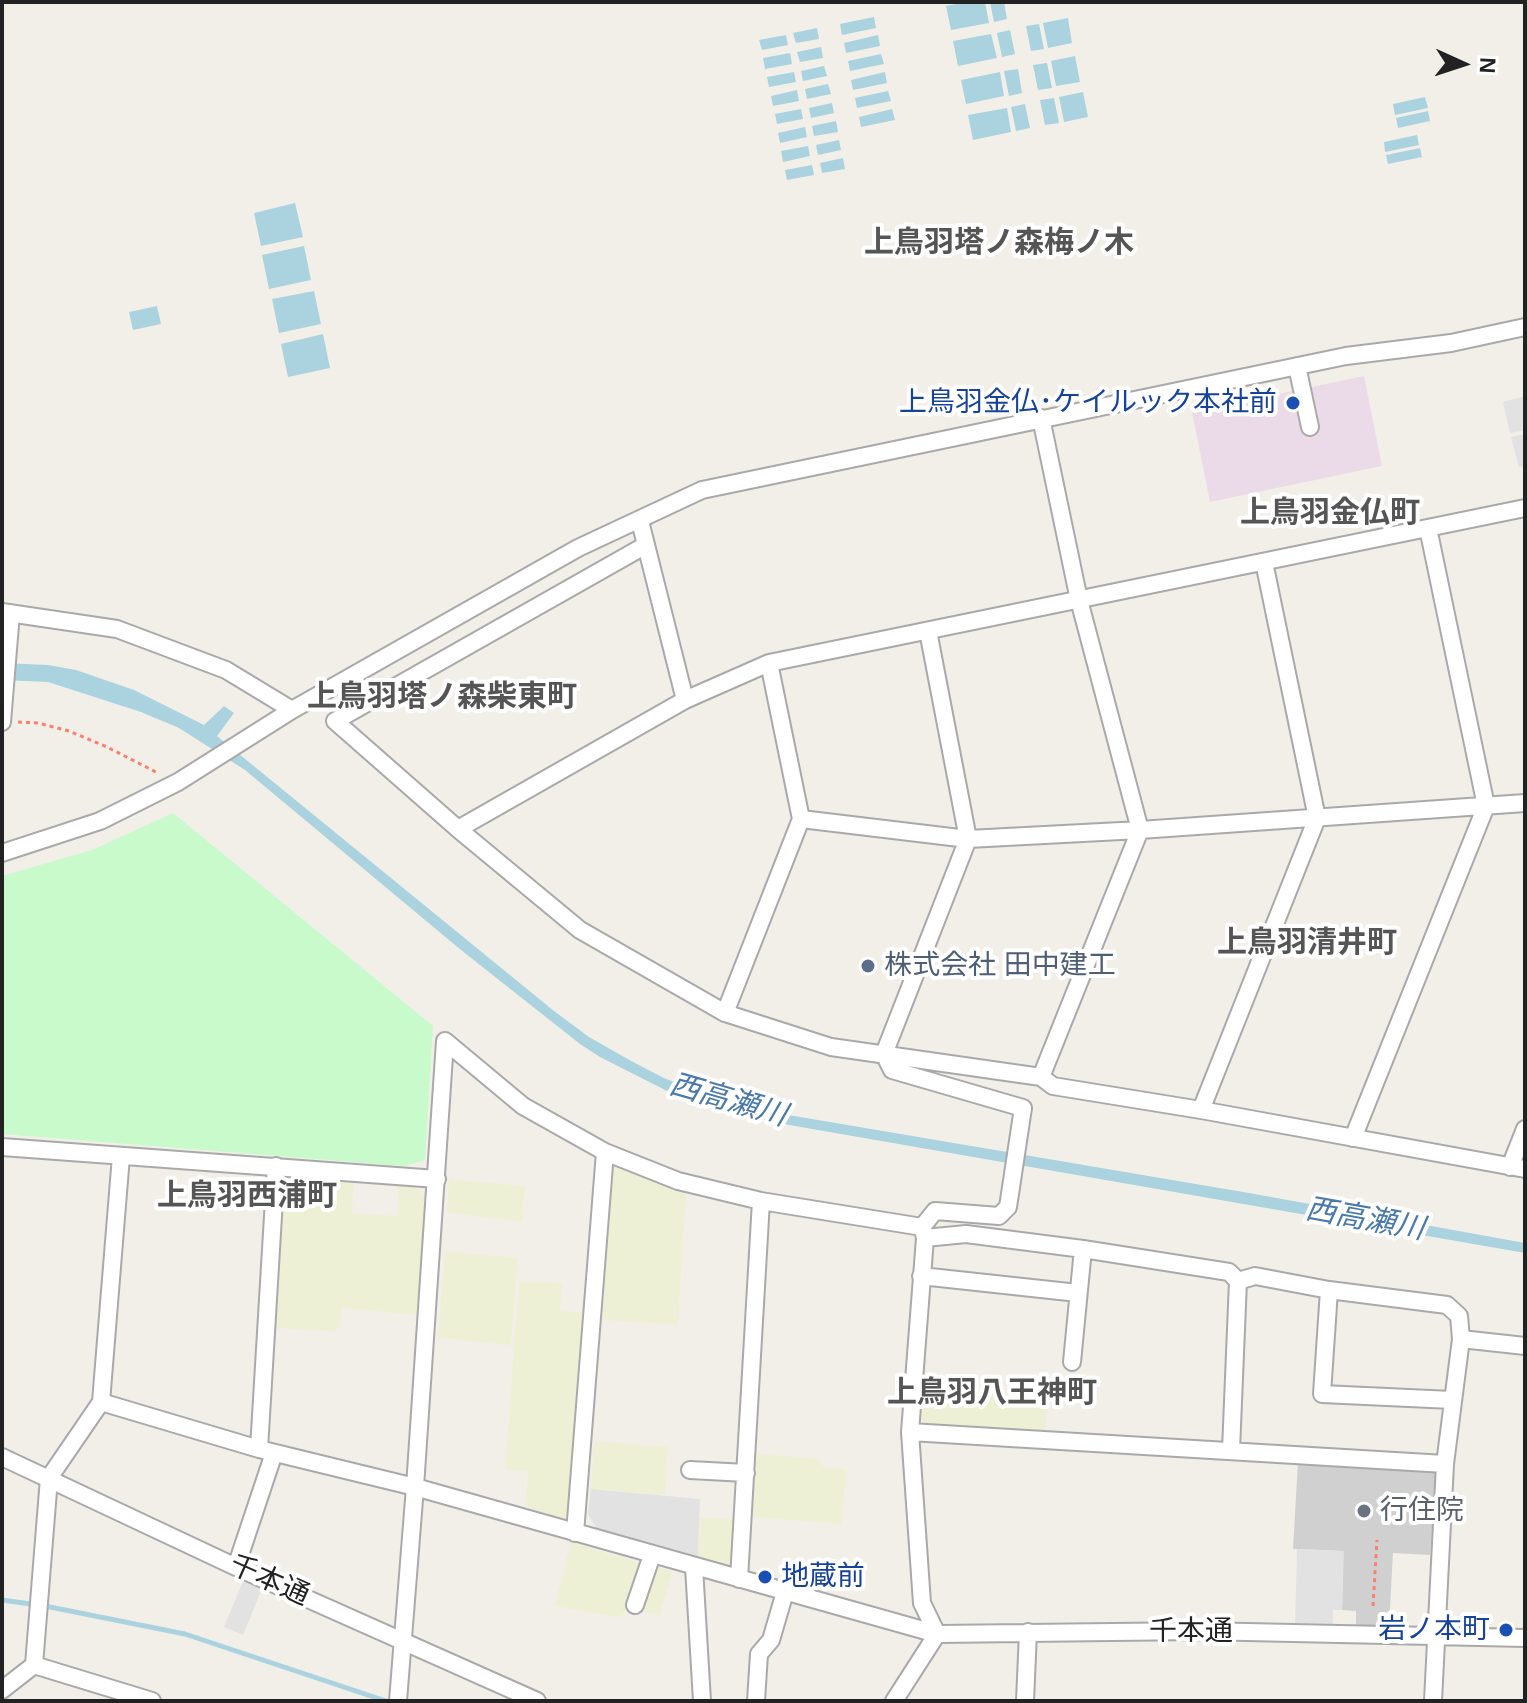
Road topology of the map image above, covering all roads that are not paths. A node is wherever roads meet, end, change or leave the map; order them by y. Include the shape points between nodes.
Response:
1 (1525, 327) edge
2 (1297, 366) junction
3 (1041, 418) junction
4 (1310, 427) dead end
5 (1525, 508) edge
6 (640, 521) junction
7 (1428, 528) junction
8 (646, 545) junction
9 (1264, 562) junction
10 (1079, 600) junction
11 (8, 616) edge
12 (928, 631) junction
13 (769, 663) junction
14 (685, 700) junction
15 (292, 710) junction
16 (2, 722) edge
17 (1525, 803) edge
18 (1486, 806) junction
19 (1317, 818) junction
20 (801, 819) junction
21 (458, 829) junction
22 (1140, 830) junction
23 (968, 839) junction
24 (2, 853) edge
25 (725, 1013) junction
26 (884, 1054) junction
27 (1041, 1077) junction
28 (1201, 1110) junction
29 (1525, 1129) edge
30 (1353, 1138) junction
31 (2, 1147) edge
32 (605, 1152) junction
33 (121, 1156) junction
34 (276, 1166) junction
35 (1517, 1168) edge
36 (437, 1179) junction
37 (761, 1201) junction
38 (924, 1232) junction
39 (1083, 1249) junction
40 (921, 1276) junction
41 (1238, 1281) junction
42 (1329, 1290) junction
43 (1078, 1293) junction
44 (1461, 1339) junction
45 (1525, 1346) edge
46 (1072, 1362) dead end
47 (1452, 1400) junction
48 (101, 1402) junction
49 (910, 1432) junction
50 (1231, 1450) junction
51 (266, 1451) junction
52 (2, 1457) edge
53 (1445, 1464) junction
54 (690, 1470) dead end
55 (746, 1473) junction
56 (49, 1478) junction
57 (415, 1487) junction
58 (575, 1533) junction
59 (652, 1555) junction
60 (236, 1567) junction
61 (694, 1567) junction
62 (739, 1579) junction
63 (785, 1592) junction
64 (635, 1605) dead end
65 (1028, 1632) junction
66 (937, 1634) junction
67 (1435, 1636) junction
68 (1525, 1638) edge
69 (401, 1640) junction
70 (34, 1665) junction
71 (2, 1690) edge
72 (152, 1701) edge
73 (398, 1701) edge
74 (537, 1701) edge
75 (702, 1701) edge
76 (756, 1701) edge
77 (894, 1701) edge
78 (1025, 1701) edge
79 (1433, 1701) edge

1 - 2 street
2 - 3 street
2 - 4 street
3 - 6 street via 702,490
3 - 10 street
5 - 7 street
6 - 8 street
6 - 15 street via 578,548
7 - 9 street
7 - 18 street
8 - 14 street
8 - 21 street via 335,721
9 - 10 street
9 - 19 street
10 - 12 street
10 - 22 street
11 - 15 street via 117,629 226,670
11 - 16 street
12 - 13 street
12 - 23 street
13 - 14 street
13 - 20 street
14 - 21 street
15 - 24 street via 178,782 100,821
17 - 18 street
18 - 19 street
18 - 30 street
19 - 22 street
19 - 28 street
20 - 23 street
20 - 25 street
21 - 25 street via 580,930
22 - 23 street
22 - 27 street
23 - 26 street
25 - 26 street via 831,1047
26 - 27 street
26 - 38 street via 892,1070 1023,1108 1008,1207 999,1216 935,1211
27 - 28 street via 1053,1086
28 - 30 street
29 - 35 street
30 - 35 street
31 - 33 street
32 - 36 street via 523,1106 445,1041
32 - 37 street via 678,1181
32 - 58 street
33 - 34 street
33 - 48 street
34 - 36 street
34 - 51 street
36 - 57 street
37 - 38 street
37 - 55 street
38 - 39 street
38 - 40 street
39 - 41 street via 1229,1272
39 - 43 street
40 - 43 street
40 - 49 street
41 - 42 street via 1255,1276
41 - 50 street
42 - 44 street via 1447,1305 1459,1316
42 - 47 street via 1322,1394
43 - 46 street
44 - 45 street
44 - 47 street
47 - 53 street
48 - 51 street, 千本通
48 - 56 street
49 - 50 street
49 - 66 street via 922,1603
50 - 53 street
51 - 57 street, 千本通
51 - 60 street
52 - 56 street, 千本通
53 - 67 street
54 - 55 street
55 - 62 street
56 - 60 street, 千本通
56 - 70 street
57 - 58 street, 千本通
57 - 69 street
58 - 59 street, 千本通
59 - 61 street, 千本通
59 - 64 street
60 - 69 street, 千本通
61 - 62 street, 千本通
61 - 75 street
62 - 63 street, 千本通
63 - 66 street, 千本通
63 - 76 street via 771,1640 759,1654
65 - 66 street, 千本通
65 - 67 street, 千本通
65 - 78 street
66 - 77 street
67 - 68 street, 千本通
67 - 79 street
69 - 73 street
69 - 74 street, 千本通
70 - 71 street
70 - 72 street

